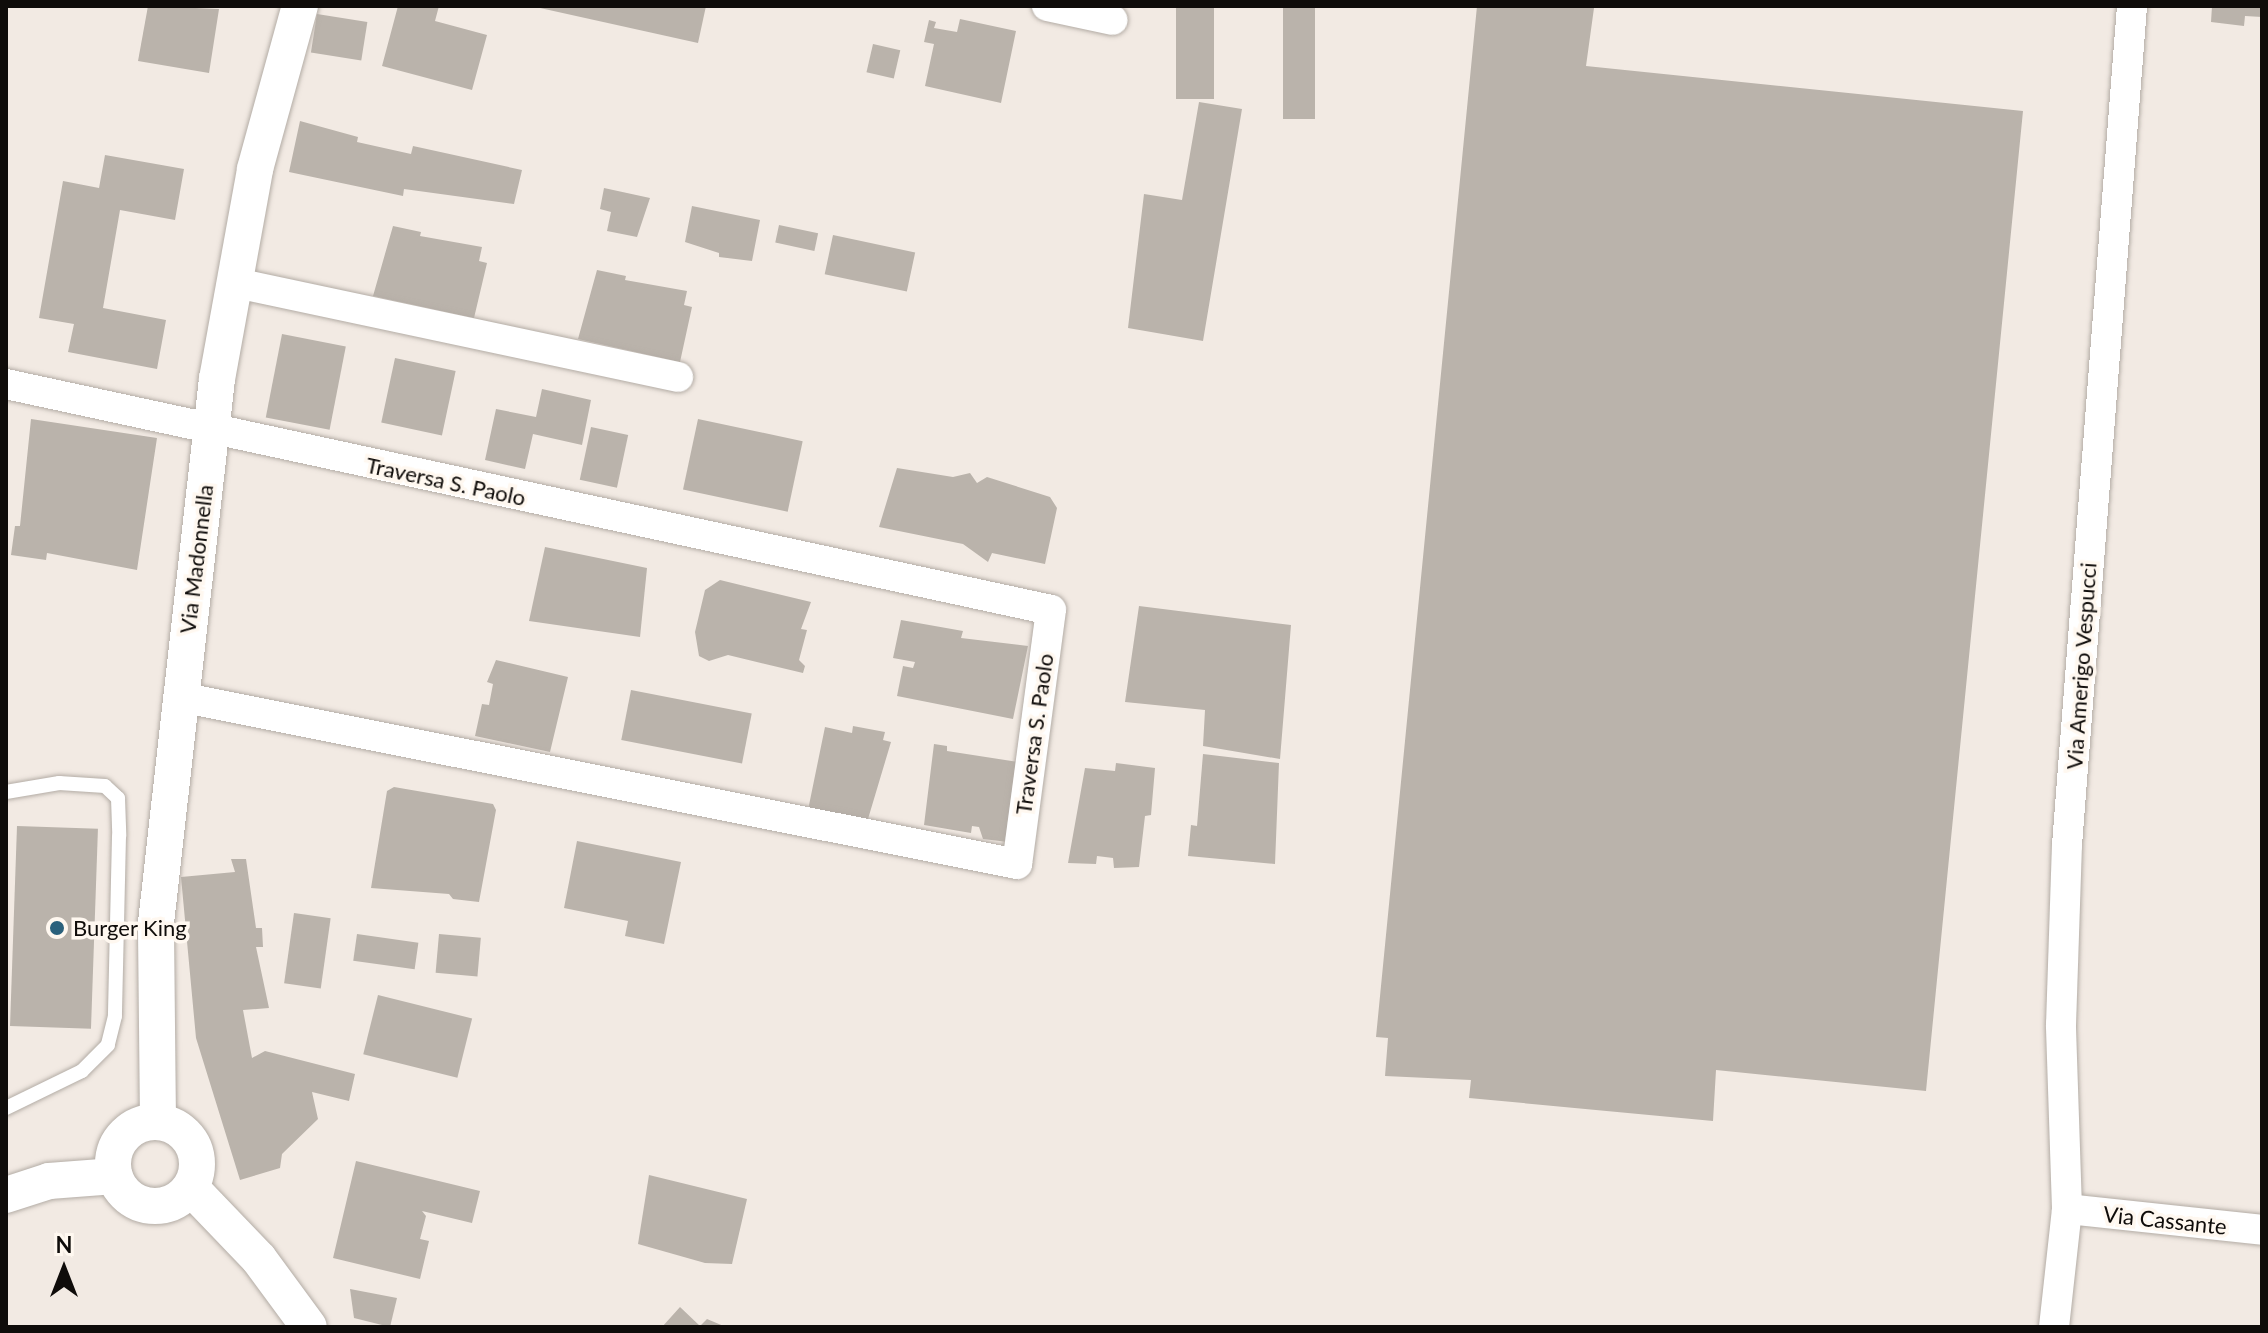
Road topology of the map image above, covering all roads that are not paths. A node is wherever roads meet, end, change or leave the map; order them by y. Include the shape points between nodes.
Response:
1 (300, 6) edge
2 (1047, 6) edge
3 (2132, 6) edge
4 (1113, 20) dead end
5 (236, 283) junction
6 (678, 377) dead end
7 (6, 384) edge
8 (211, 431) junction
9 (180, 697) junction
10 (6, 792) edge
11 (6, 1108) edge
12 (158, 1121) junction
13 (115, 1176) junction
14 (191, 1188) junction
15 (6, 1195) edge
16 (2067, 1209) junction
17 (2262, 1230) edge
18 (309, 1327) edge
19 (2054, 1327) edge

1 - 5 street, Via Madonnella via 255,169
2 - 4 street
3 - 16 street, Via Amerigo Vespucci via 2067,845 2061,1025
5 - 6 street
5 - 8 street, Via Madonnella
7 - 8 street
8 - 9 street, Via Madonnella
8 - 9 street, Traversa S. Paolo via 1051,610 1017,864
9 - 12 street, Via Madonnella via 156,923
10 - 11 lane via 59,783 105,786 118,798 119,836 115,1016 108,1045 82,1071
12 - 13 street via 138,1125 122,1137 114,1155
12 - 14 street via 178,1128 192,1142 198,1165
13 - 14 street via 127,1196 148,1206 172,1203
13 - 15 street via 49,1181
14 - 18 street via 259,1259
16 - 17 street, Via Cassante
16 - 19 street, Via Amerigo Vespucci

